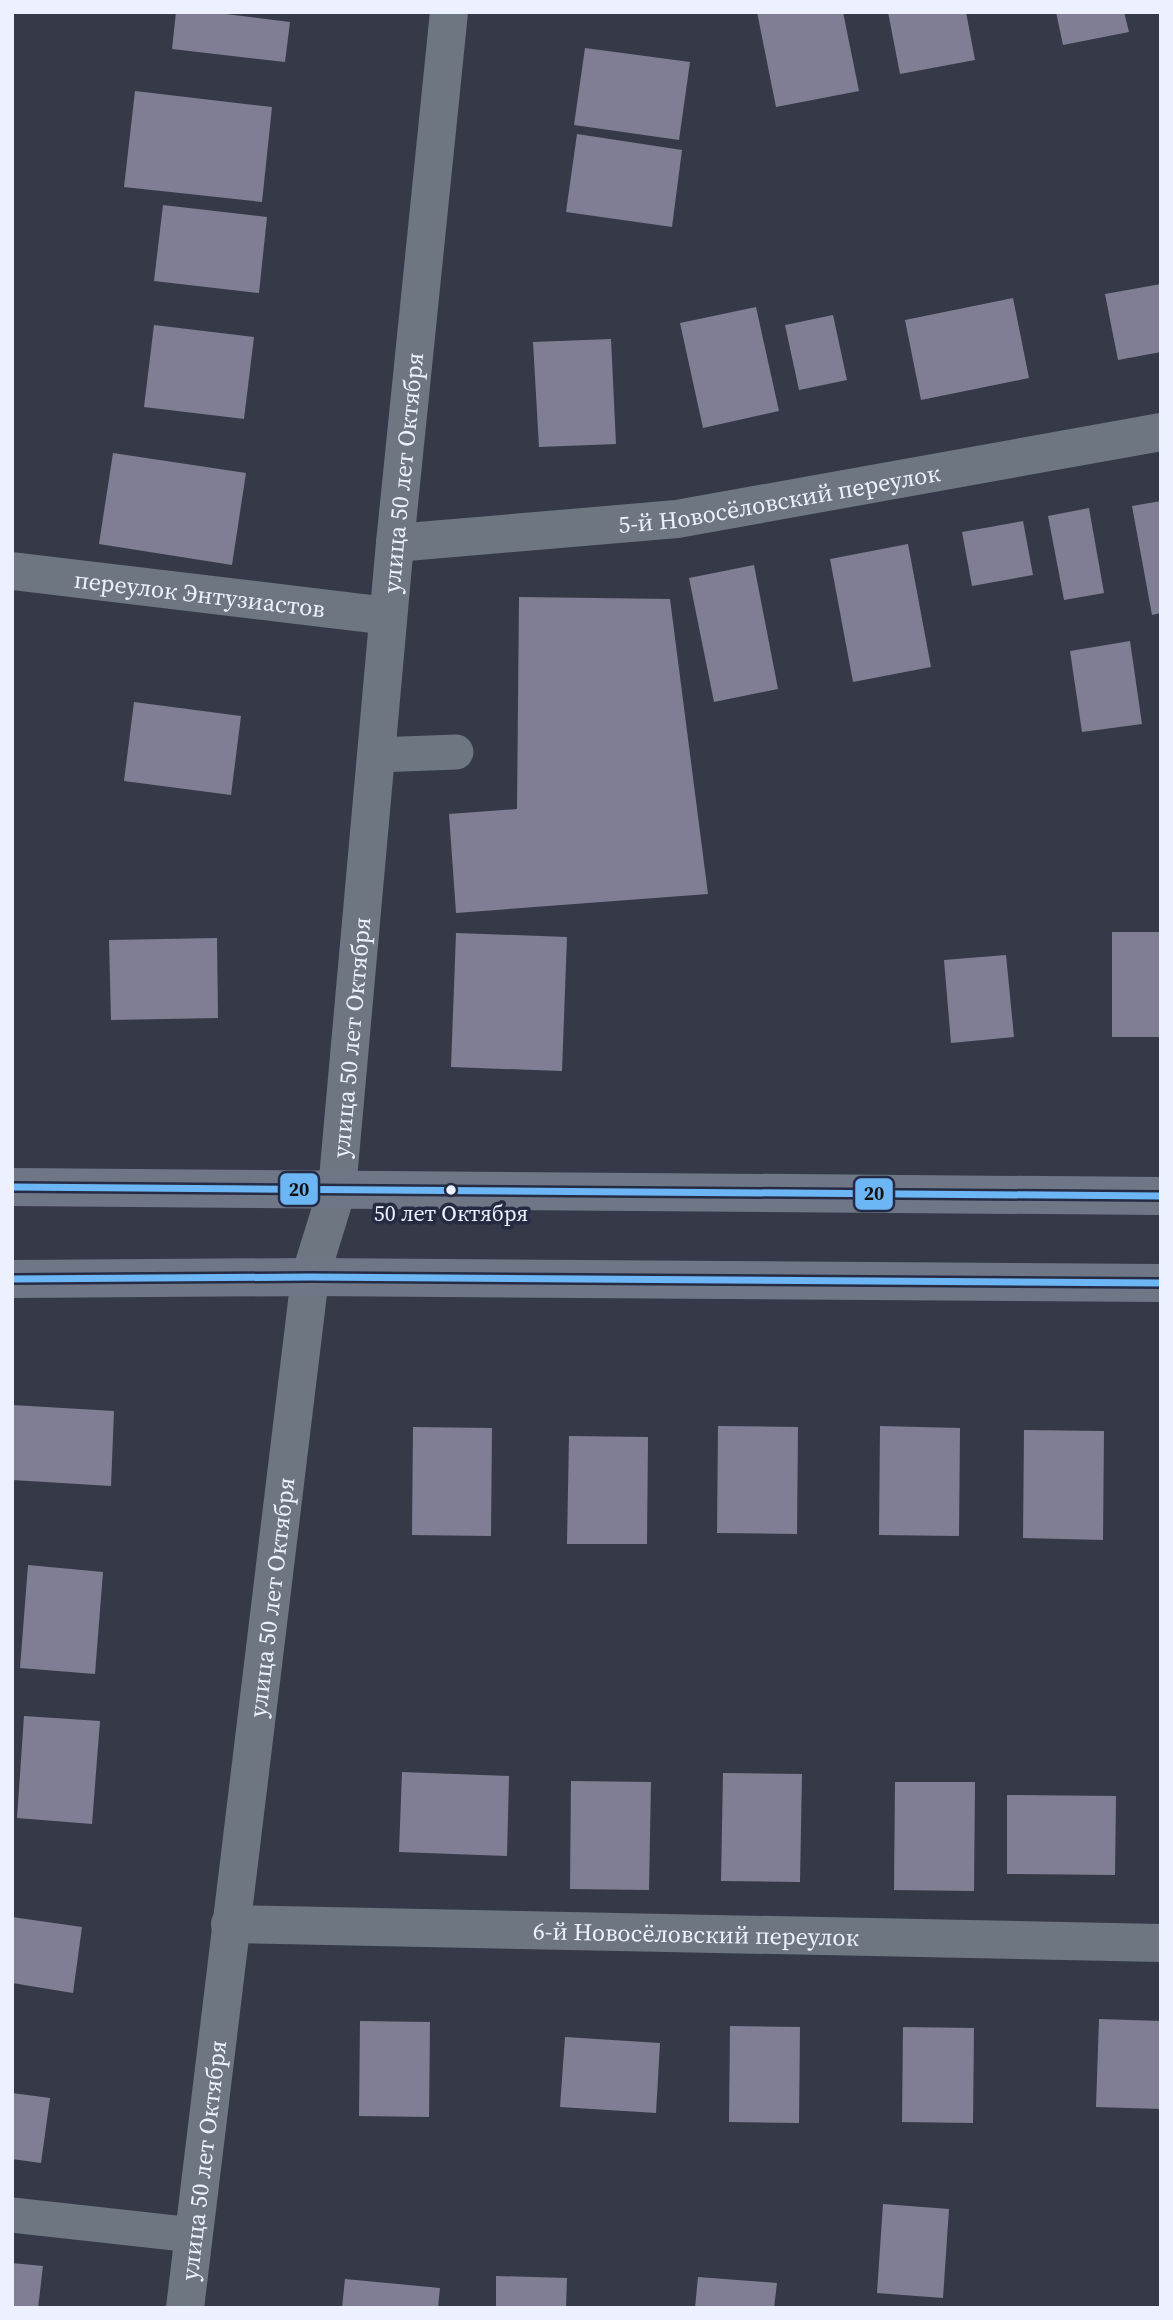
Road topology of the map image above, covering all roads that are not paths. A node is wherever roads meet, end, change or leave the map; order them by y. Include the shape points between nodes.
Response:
1 (449, 12) edge
2 (1161, 432) edge
3 (395, 543) junction
4 (12, 571) edge
5 (388, 616) junction
6 (456, 752) dead end
7 (376, 755) junction
8 (12, 1187) edge
9 (337, 1190) junction
10 (1161, 1195) edge
11 (310, 1277) junction
12 (12, 1279) edge
13 (1161, 1283) edge
14 (230, 1924) junction
15 (1161, 1943) edge
16 (12, 2216) edge
17 (193, 2235) junction
18 (185, 2308) edge

1 - 3 street, улица 50 лет Октября
2 - 3 street, 5-й Новосёловский переулок via 677,519
3 - 5 street, улица 50 лет Октября
4 - 5 street, переулок Энтузиастов
5 - 7 street, улица 50 лет Октября
6 - 7 lane
7 - 9 street, улица 50 лет Октября
8 - 9 main road
9 - 10 main road
9 - 11 street, улица 50 лет Октября
11 - 12 main road
11 - 13 main road
11 - 14 street, улица 50 лет Октября
14 - 15 street, 6-й Новосёловский переулок
14 - 17 street, улица 50 лет Октября
16 - 17 lane
17 - 18 street, улица 50 лет Октября

